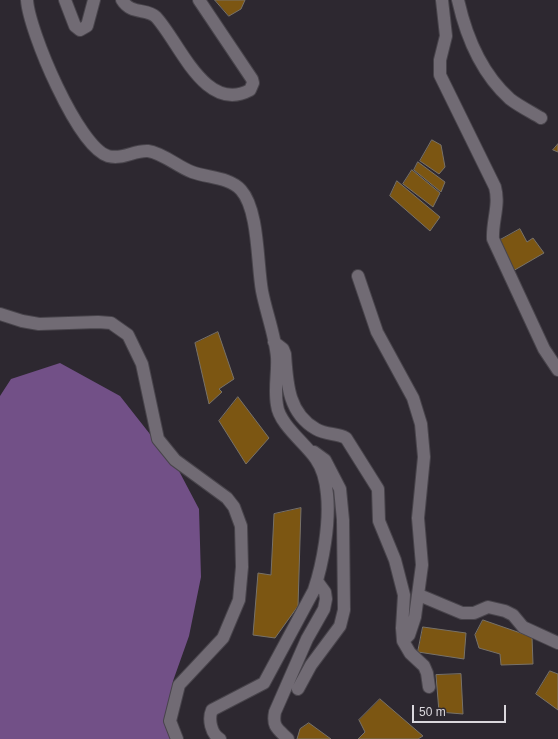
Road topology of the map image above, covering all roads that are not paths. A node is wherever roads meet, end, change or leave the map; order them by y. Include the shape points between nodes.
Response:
1 (27, 0) edge
2 (65, 0) edge
3 (94, 0) edge
4 (122, 0) edge
5 (199, 0) edge
6 (442, 0) edge
7 (458, 0) edge
8 (541, 118) dead end
9 (358, 276) dead end
10 (0, 314) edge
11 (274, 342) junction
12 (558, 370) edge
13 (306, 447) junction
14 (317, 581) junction
15 (419, 595) junction
16 (404, 641) junction
17 (558, 643) edge
18 (429, 687) dead end
19 (298, 689) dead end
20 (276, 727) junction
21 (177, 739) edge
22 (220, 739) edge
23 (282, 739) edge
24 (288, 739) edge

1 - 11 street via 36,39 51,76 75,118 97,149 107,156 116,157 142,152 154,153 194,173 232,183 245,195 252,212 262,289
2 - 3 street via 80,30 85,28 88,22
4 - 5 street via 131,9 155,17 208,87 227,94 240,94 250,90 252,79
6 - 12 street via 446,36 440,60 440,75 495,187 498,206 493,230 494,239 544,349
7 - 8 street via 467,34 480,61 510,98
9 - 15 street via 377,332 412,398 421,424 424,457 418,506 422,550
10 - 21 street via 39,324 111,323 128,335 142,364 158,439 175,460 227,498 234,507 242,532 239,600 223,638 180,685 170,721
11 - 13 street via 277,356 278,412
11 - 16 street via 286,354 288,391 297,409 317,430 346,438 378,489 379,521 396,560 404,595
13 - 14 street via 317,460 324,475 327,494 328,514
13 - 19 street via 325,460 340,489 344,610 340,626 310,665
14 - 20 street via 326,599 324,609 307,639 275,712 273,721
14 - 22 street via 310,599 264,683 212,710 212,731
15 - 16 street via 412,629
15 - 17 street via 462,613 474,613 488,607 505,611 513,615 523,627
16 - 18 street via 410,653 424,666
20 - 23 street
20 - 24 street

